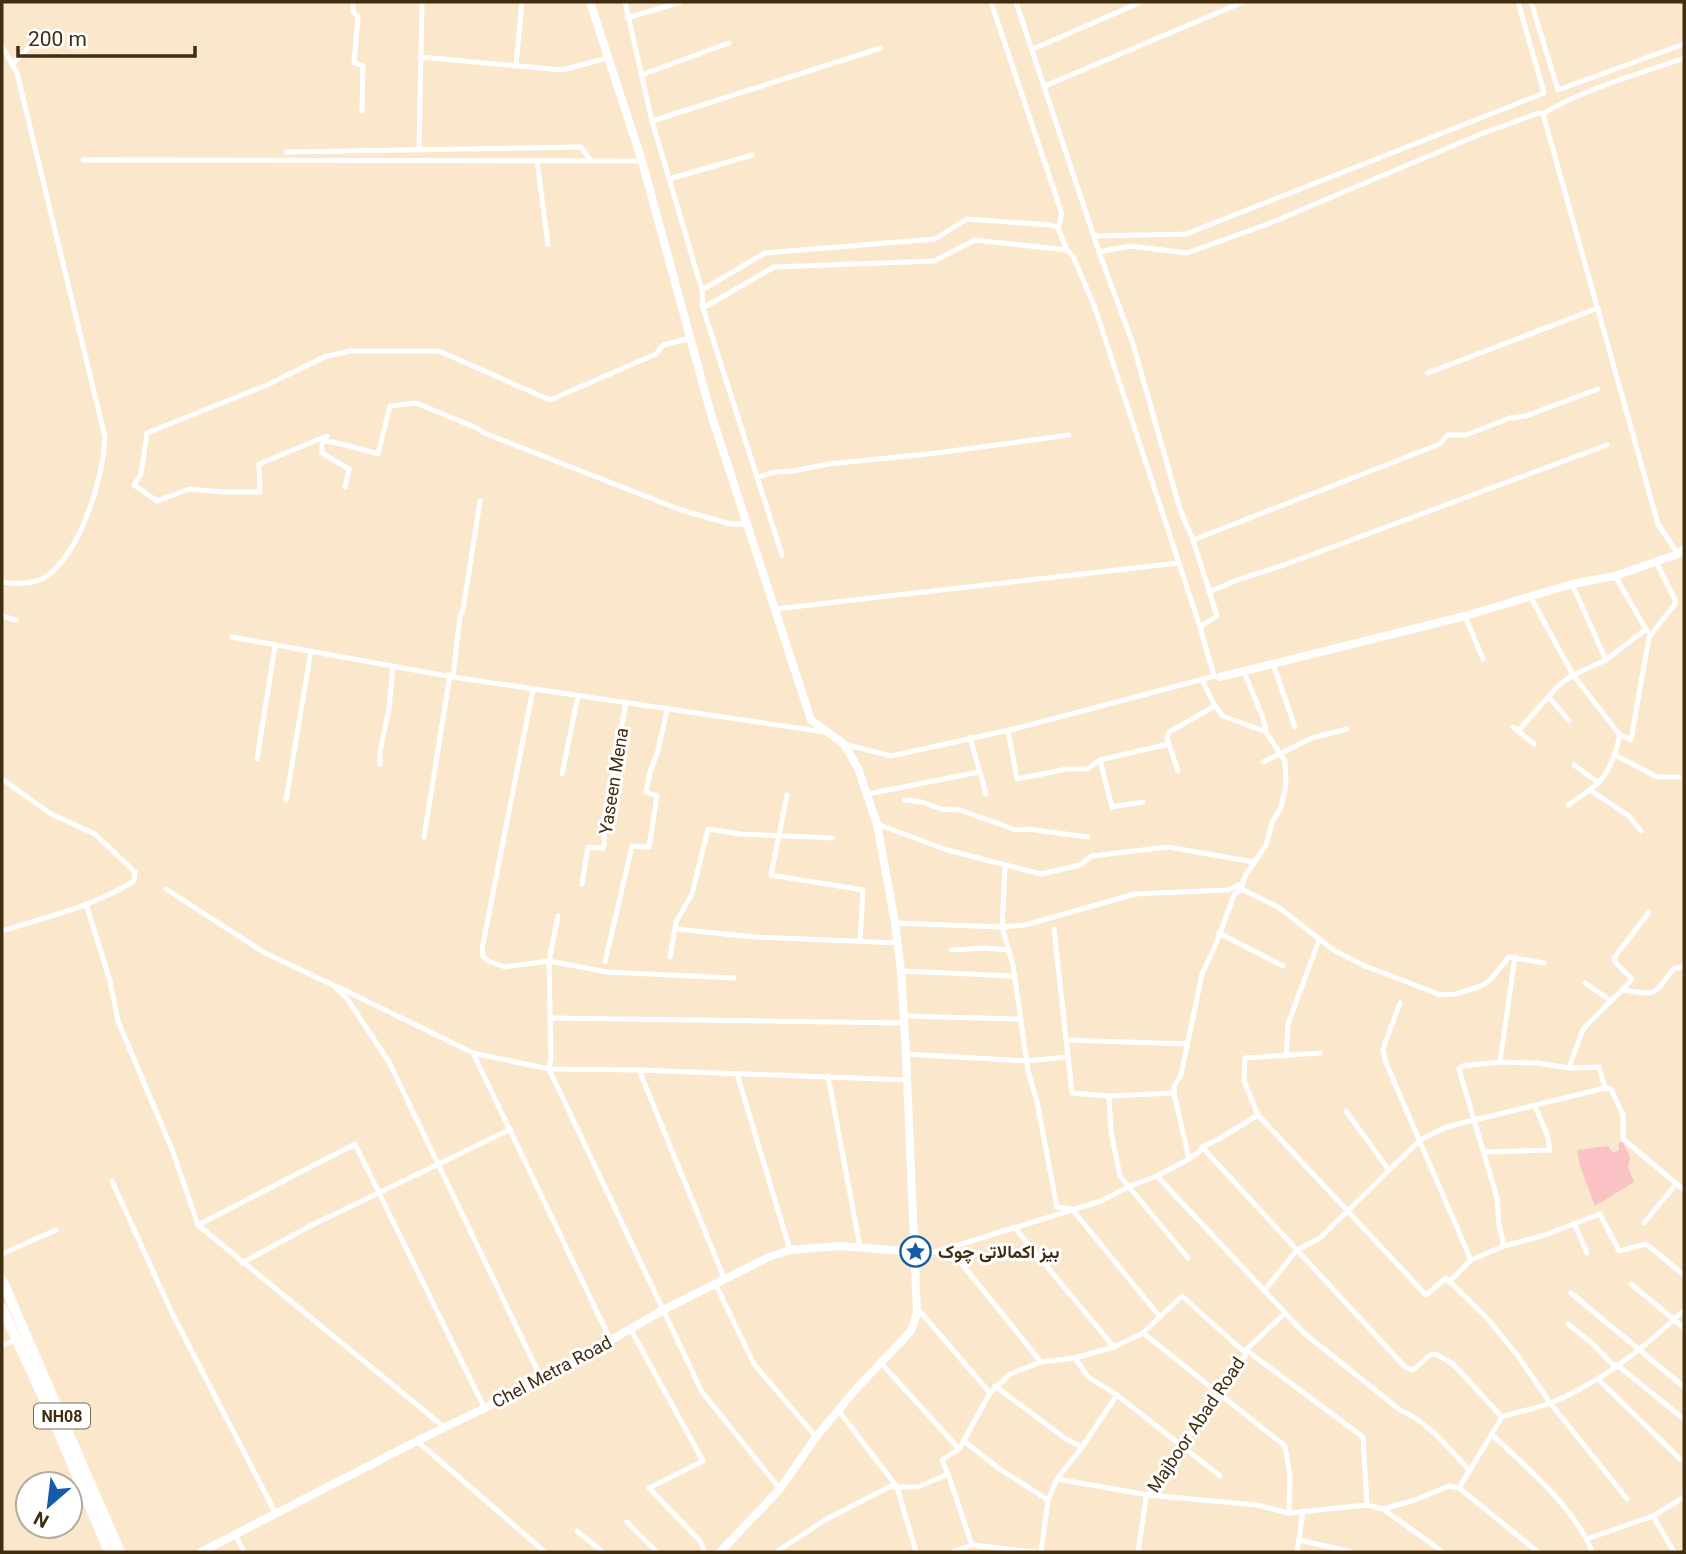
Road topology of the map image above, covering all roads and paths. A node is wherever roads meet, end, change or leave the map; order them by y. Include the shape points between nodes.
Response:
1 (353, 2) edge
2 (422, 2) edge
3 (522, 2) edge
4 (590, 2) edge
5 (625, 2) edge
6 (681, 2) edge
7 (991, 2) edge
8 (1016, 2) edge
9 (1141, 2) edge
10 (1243, 2) edge
11 (1518, 2) edge
12 (1531, 2) edge
13 (627, 18) junction
14 (39, 37) dead end
15 (729, 43) dead end
16 (1684, 44) edge
17 (2, 46) edge
18 (881, 48) dead end
19 (1033, 50) junction
20 (420, 57) junction
21 (608, 58) junction
22 (1684, 58) edge
23 (12, 64) junction
24 (516, 66) junction
25 (641, 75) junction
26 (1045, 86) junction
27 (362, 111) dead end
28 (1543, 114) junction
29 (652, 121) junction
30 (419, 150) junction
31 (286, 152) dead end
32 (752, 155) dead end
33 (83, 160) dead end
34 (537, 161) junction
35 (590, 162) junction
36 (642, 162) junction
37 (669, 179) junction
38 (1058, 228) junction
39 (1095, 236) junction
40 (548, 244) dead end
41 (1067, 250) junction
42 (1099, 252) junction
43 (702, 290) junction
44 (703, 308) junction
45 (1598, 308) junction
46 (691, 338) junction
47 (1428, 373) dead end
48 (1598, 389) dead end
49 (1069, 435) dead end
50 (327, 436) dead end
51 (1607, 444) dead end
52 (758, 477) junction
53 (345, 487) dead end
54 (480, 501) dead end
55 (747, 524) junction
56 (1193, 540) junction
57 (1681, 552) edge
58 (782, 555) dead end
59 (1656, 561) junction
60 (1179, 563) junction
61 (1615, 576) junction
62 (2, 582) edge
63 (1572, 584) junction
64 (1209, 592) junction
65 (1530, 596) junction
66 (775, 610) junction
67 (2, 616) edge
68 (1465, 616) junction
69 (16, 620) dead end
70 (1200, 627) junction
71 (1646, 629) junction
72 (232, 637) dead end
73 (1649, 637) junction
74 (275, 646) junction
75 (311, 651) junction
76 (1483, 659) dead end
77 (1606, 660) junction
78 (1273, 664) junction
79 (393, 666) junction
80 (1244, 672) junction
81 (1573, 675) junction
82 (452, 676) junction
83 (1217, 676) junction
84 (1202, 680) junction
85 (533, 689) junction
86 (578, 696) junction
87 (1549, 696) junction
88 (626, 703) junction
89 (1215, 706) junction
90 (667, 709) junction
91 (1569, 721) dead end
92 (1295, 727) dead end
93 (1347, 729) dead end
94 (1009, 730) junction
95 (1266, 732) junction
96 (832, 733) junction
97 (1620, 735) junction
98 (970, 737) junction
99 (844, 744) junction
100 (1169, 744) junction
101 (1534, 744) dead end
102 (1280, 752) junction
103 (1615, 755) junction
104 (257, 759) dead end
105 (1100, 760) junction
106 (1263, 762) dead end
107 (380, 764) dead end
108 (1574, 765) dead end
109 (1178, 771) dead end
110 (979, 772) junction
111 (562, 774) dead end
112 (1679, 777) dead end
113 (2, 779) edge
114 (1599, 783) junction
115 (1590, 790) junction
116 (868, 794) junction
117 (986, 794) dead end
118 (787, 795) dead end
119 (286, 800) dead end
120 (905, 800) dead end
121 (1143, 802) dead end
122 (1568, 805) dead end
123 (877, 824) junction
124 (1641, 831) dead end
125 (780, 834) junction
126 (424, 837) dead end
127 (1088, 837) dead end
128 (833, 838) dead end
129 (1254, 862) junction
130 (1005, 866) junction
131 (582, 884) dead end
132 (1242, 886) junction
133 (166, 889) dead end
134 (86, 904) junction
135 (1649, 912) dead end
136 (558, 916) dead end
137 (895, 923) junction
138 (1002, 927) junction
139 (676, 929) junction
140 (1054, 929) dead end
141 (2, 932) edge
142 (1219, 933) junction
143 (1319, 940) junction
144 (860, 942) junction
145 (898, 943) junction
146 (951, 950) dead end
147 (1009, 950) junction
148 (670, 957) dead end
149 (1516, 957) junction
150 (549, 961) junction
151 (606, 962) dead end
152 (1544, 963) dead end
153 (1283, 966) dead end
154 (1684, 966) edge
155 (901, 971) junction
156 (1014, 976) junction
157 (734, 978) dead end
158 (1585, 983) dead end
159 (333, 985) junction
160 (1622, 990) junction
161 (1611, 1001) junction
162 (1400, 1003) dead end
163 (551, 1018) junction
164 (903, 1019) junction
165 (1021, 1019) junction
166 (1066, 1040) junction
167 (1187, 1044) junction
168 (473, 1053) junction
169 (906, 1054) junction
170 (1320, 1054) dead end
171 (1286, 1056) junction
172 (1067, 1057) junction
173 (1027, 1061) junction
174 (1500, 1062) junction
175 (1569, 1068) junction
176 (549, 1069) junction
177 (639, 1070) junction
178 (737, 1074) junction
179 (828, 1076) junction
180 (907, 1080) junction
181 (1605, 1088) junction
182 (1174, 1093) junction
183 (1109, 1096) junction
184 (1535, 1106) junction
185 (1346, 1111) dead end
186 (1258, 1115) junction
187 (1475, 1121) junction
188 (511, 1129) junction
189 (1420, 1140) junction
190 (1202, 1147) junction
191 (1485, 1152) junction
192 (1189, 1159) junction
193 (439, 1163) junction
194 (1388, 1170) junction
195 (1157, 1176) junction
196 (112, 1181) dead end
197 (1676, 1184) junction
198 (1129, 1186) junction
199 (1684, 1190) edge
200 (377, 1193) junction
201 (1072, 1209) junction
202 (1349, 1210) junction
203 (1574, 1223) junction
204 (1644, 1223) dead end
205 (198, 1225) junction
206 (1014, 1227) junction
207 (56, 1230) dead end
208 (1504, 1246) junction
209 (860, 1247) junction
210 (949, 1248) junction
211 (790, 1250) junction
212 (1297, 1250) junction
213 (915, 1252) junction
214 (1587, 1253) dead end
215 (2, 1254) edge
216 (1188, 1258) dead end
217 (1471, 1259) junction
218 (242, 1263) junction
219 (1684, 1275) edge
220 (724, 1278) junction
221 (2, 1280) edge
222 (1449, 1282) junction
223 (715, 1283) junction
224 (1632, 1284) dead end
225 (1264, 1291) junction
226 (1571, 1293) dead end
227 (916, 1307) junction
228 (2, 1308) edge
229 (663, 1310) junction
230 (1684, 1310) edge
231 (1284, 1314) junction
232 (1160, 1317) junction
233 (1674, 1319) junction
234 (1568, 1324) dead end
235 (1684, 1328) edge
236 (631, 1330) junction
237 (1143, 1333) junction
238 (20, 1338) junction
239 (611, 1341) junction
240 (2, 1345) edge
241 (1114, 1347) junction
242 (1246, 1350) junction
243 (1641, 1350) junction
244 (1075, 1358) junction
245 (1041, 1362) junction
246 (881, 1363) junction
247 (1617, 1365) junction
248 (1598, 1379) junction
249 (542, 1380) junction
250 (995, 1386) junction
251 (1684, 1387) edge
252 (990, 1393) junction
253 (1218, 1393) junction
254 (1116, 1395) junction
255 (1551, 1404) junction
256 (484, 1408) junction
257 (838, 1410) junction
258 (1502, 1417) junction
259 (1684, 1419) edge
260 (444, 1427) junction
261 (1492, 1434) junction
262 (816, 1437) junction
263 (417, 1441) junction
264 (964, 1441) junction
265 (1082, 1447) junction
266 (1181, 1447) junction
267 (959, 1449) junction
268 (1680, 1459) dead end
269 (1470, 1471) junction
270 (948, 1474) junction
271 (1220, 1476) dead end
272 (1057, 1479) junction
273 (897, 1487) junction
274 (1459, 1488) junction
275 (780, 1489) junction
276 (1148, 1495) junction
277 (1684, 1497) edge
278 (1627, 1499) dead end
279 (1048, 1500) junction
280 (1367, 1505) junction
281 (1383, 1509) junction
282 (1303, 1511) junction
283 (1289, 1513) junction
284 (276, 1514) junction
285 (1653, 1516) junction
286 (627, 1522) dead end
287 (577, 1531) dead end
288 (235, 1534) junction
289 (1587, 1539) junction
290 (1299, 1540) junction
291 (972, 1545) junction
292 (109, 1552) edge
293 (120, 1552) edge
294 (201, 1552) edge
295 (244, 1552) edge
296 (545, 1552) edge
297 (603, 1552) edge
298 (657, 1552) edge
299 (705, 1552) edge
300 (720, 1552) edge
301 (776, 1552) edge
302 (916, 1552) edge
303 (952, 1552) edge
304 (1039, 1552) edge
305 (1138, 1552) edge
306 (1297, 1552) edge
307 (1352, 1552) edge
308 (1443, 1552) edge
309 (1538, 1552) edge
310 (1592, 1552) edge
311 (1674, 1552) edge

1 - 27 street via 358,17 354,63 363,65
2 - 20 street
3 - 24 street
4 - 21 street
5 - 13 street
6 - 13 street
7 - 38 street via 1062,214
8 - 19 street
9 - 19 street
10 - 26 street
11 - 39 street via 1544,93 1186,234
12 - 16 street via 1558,90
13 - 25 street
14 - 23 street
15 - 25 street
17 - 23 street
18 - 29 street
19 - 26 street
20 - 24 street
20 - 30 street
21 - 24 street via 562,70
21 - 36 street
22 - 28 street
23 - 62 street via 105,437 88,516 62,560 42,580
25 - 29 street
26 - 39 street
28 - 42 street via 1481,134 1268,224 1187,253 1130,246
28 - 45 street
29 - 37 street
30 - 31 street
30 - 35 street via 581,147
32 - 37 street
33 - 34 street
34 - 35 street
34 - 40 street
35 - 36 street
36 - 46 street
37 - 43 street
38 - 41 street
38 - 43 street via 967,219 935,239 765,253
39 - 42 street
41 - 44 street via 975,240 934,261 774,267
41 - 60 street via 1095,308
42 - 56 street via 1133,344
43 - 44 street
44 - 52 street
45 - 47 street
45 - 57 street via 1658,524
46 - 50 street via 663,345 656,354 550,400 439,351 350,351 324,357 147,433 141,474 134,485 158,500 189,489 260,492 258,464
46 - 55 street
48 - 56 street via 1466,435 1447,435 1440,444
49 - 52 street
51 - 64 street
52 - 58 street
53 - 55 street via 349,469 322,453 322,440 378,454 390,406 416,403 681,510
54 - 82 street
55 - 66 street
56 - 64 street
57 - 59 street
59 - 61 street
59 - 73 street via 1675,604
60 - 66 street
60 - 70 street
61 - 63 street
61 - 71 street
63 - 65 street
63 - 77 street
64 - 70 street via 1217,616
65 - 68 street
65 - 81 street
66 - 96 street via 811,720
67 - 69 street
68 - 76 street
68 - 78 street
70 - 83 street
71 - 73 street
71 - 77 street
72 - 74 street
73 - 97 street via 1631,740
74 - 75 street
74 - 104 street
75 - 79 street
75 - 119 street
77 - 81 street
78 - 80 street
78 - 92 street
79 - 82 street
79 - 107 street
80 - 83 street
80 - 95 street
81 - 87 street
81 - 97 street
82 - 85 street
82 - 126 street
83 - 84 street
84 - 89 street
84 - 94 street
85 - 86 street
85 - 150 street via 482,948 488,961 505,967
86 - 88 street
86 - 111 street
87 - 91 street
87 - 101 street via 1515,729
88 - 90 street
88 - 131 street, Yaseen Mena via 605,814 604,845 588,847
89 - 95 street via 1223,716
89 - 100 street via 1168,732
90 - 96 street
90 - 151 street via 646,792 657,796 649,847 632,846
93 - 102 street
94 - 98 street
94 - 105 street via 1017,779 1087,769
95 - 102 street
96 - 99 street
97 - 103 street
98 - 99 street via 891,756
98 - 110 street
99 - 116 street
100 - 105 street
100 - 109 street
102 - 106 street
102 - 129 street via 1286,785 1281,807
103 - 112 street via 1657,777
103 - 114 street
105 - 121 street via 1112,807
108 - 114 street
110 - 116 street
110 - 117 street
113 - 134 street via 51,814 95,834 135,872 134,881
114 - 115 street
115 - 122 street
115 - 124 street via 1629,816
116 - 123 street
118 - 125 street
120 - 127 street via 960,810 1016,830
123 - 130 street
123 - 137 street
125 - 128 street
125 - 139 street via 708,829 692,894
125 - 144 street via 771,875 863,890
129 - 130 street via 1168,847 1092,856 1080,865 1041,874
129 - 132 street
130 - 138 street
132 - 138 street via 1135,894 1025,925
132 - 142 street
132 - 143 street
133 - 159 street via 265,953
134 - 141 street
134 - 205 street via 118,1021
135 - 160 street via 1614,958 1632,979
136 - 150 street
137 - 138 street
137 - 145 street
138 - 147 street
139 - 144 street
139 - 148 street
140 - 166 street
142 - 153 street
142 - 167 street via 1202,974
143 - 149 street via 1365,966 1441,995 1481,986 1509,957
143 - 171 street via 1288,1024
144 - 145 street
145 - 155 street
146 - 147 street
147 - 156 street
149 - 152 street
149 - 174 street
150 - 157 street via 607,972
150 - 163 street
154 - 160 street via 1673,969 1656,992
155 - 156 street
155 - 164 street
156 - 165 street
158 - 161 street
159 - 168 street
159 - 193 street via 389,1062
160 - 161 street
161 - 175 street via 1583,1029
162 - 189 street via 1383,1049
163 - 164 street
163 - 176 street
164 - 165 street
164 - 169 street
165 - 173 street
166 - 167 street
166 - 172 street
167 - 182 street
168 - 176 street
168 - 188 street
169 - 173 street
169 - 180 street
170 - 171 street
171 - 186 street via 1245,1058 1244,1081
172 - 173 street
172 - 183 street via 1072,1093
173 - 201 street via 1057,1207
174 - 175 street
174 - 187 street via 1460,1069
175 - 181 street via 1599,1067
176 - 177 street
176 - 229 street
177 - 178 street
177 - 220 street
178 - 179 street
178 - 211 street
179 - 180 street
179 - 209 street
180 - 213 street
181 - 184 street
181 - 197 street via 1611,1089 1623,1115 1623,1139
182 - 183 street
182 - 192 street
183 - 198 street via 1120,1176
184 - 187 street
184 - 191 street via 1549,1150
185 - 194 street
186 - 190 street
186 - 202 street
187 - 189 street via 1446,1127
187 - 191 street
188 - 193 street
188 - 239 street
189 - 194 street
189 - 217 street
190 - 192 street
190 - 212 street
191 - 208 street
192 - 195 street
193 - 200 street
193 - 249 street
194 - 202 street
195 - 198 street
195 - 225 street
196 - 284 street via 172,1313
197 - 199 street
197 - 204 street
198 - 201 street
198 - 216 street
200 - 205 street via 355,1144
200 - 218 street
200 - 256 street
201 - 206 street
201 - 232 street
202 - 212 street via 1320,1238
202 - 222 street via 1426,1295 1446,1278
203 - 208 street
203 - 214 street
203 - 219 street via 1600,1214 1619,1251 1646,1244
205 - 218 street
206 - 210 street
206 - 241 street
207 - 215 street
208 - 217 street
209 - 211 street, Chel Metra Road
209 - 213 street, Chel Metra Road
210 - 213 street
210 - 245 street
211 - 220 street, Chel Metra Road
212 - 225 street
212 - 258 street via 1405,1367 1413,1370 1436,1354 1453,1364
213 - 227 street
217 - 222 street
218 - 260 street
220 - 223 street, Chel Metra Road
221 - 238 highway, NH08
222 - 255 street via 1487,1318
223 - 229 street, Chel Metra Road
223 - 262 street via 754,1364
224 - 233 street
225 - 231 street
226 - 243 street
227 - 246 street via 911,1331
227 - 252 street
228 - 238 highway, NH08
229 - 236 street, Chel Metra Road
229 - 275 street via 702,1392
230 - 233 street
231 - 242 street, Majboor Abad Road
231 - 269 street via 1400,1410 1431,1429
232 - 237 street
232 - 242 street via 1182,1296
233 - 235 street
233 - 243 street
234 - 247 street
236 - 239 street, Chel Metra Road
236 - 299 street via 703,1461 649,1488
237 - 241 street
237 - 253 street
238 - 240 street
238 - 292 highway, NH08
238 - 293 highway, NH08 via 61,1414
239 - 249 street, Chel Metra Road
241 - 244 street
242 - 253 street, Majboor Abad Road
242 - 280 street via 1363,1437
243 - 247 street
243 - 251 street
244 - 245 street
244 - 254 street via 1088,1377
245 - 250 street via 1010,1374
246 - 257 street
246 - 267 street
247 - 248 street
247 - 259 street
248 - 255 street
248 - 268 street
249 - 256 street, Chel Metra Road
250 - 252 street
250 - 265 street
252 - 264 street
253 - 266 street, Majboor Abad Road
253 - 283 street via 1285,1446
254 - 265 street
254 - 266 street
255 - 258 street
255 - 278 street
256 - 260 street, Chel Metra Road
257 - 262 street
257 - 273 street
258 - 261 street
260 - 263 street, Chel Metra Road
261 - 269 street
261 - 289 street via 1530,1470
262 - 275 street
263 - 284 street, Chel Metra Road
263 - 296 street
264 - 267 street
264 - 279 street
265 - 272 street
266 - 271 street
266 - 276 street, Majboor Abad Road
267 - 270 street via 942,1460
269 - 274 street
270 - 273 street via 918,1487
270 - 291 street
272 - 276 street
272 - 279 street
273 - 301 street via 825,1520
273 - 302 street
274 - 281 street via 1449,1486
274 - 309 street
275 - 300 street
276 - 283 street via 1257,1505
276 - 305 street, Majboor Abad Road
277 - 285 street
279 - 304 street
280 - 281 street
280 - 282 street
281 - 308 street
282 - 283 street
282 - 290 street
284 - 288 street, Chel Metra Road
285 - 289 street
285 - 311 street
286 - 298 street
287 - 297 street
288 - 294 street, Chel Metra Road
288 - 295 street
289 - 310 street
290 - 306 street
290 - 307 street
291 - 303 street
291 - 304 street

